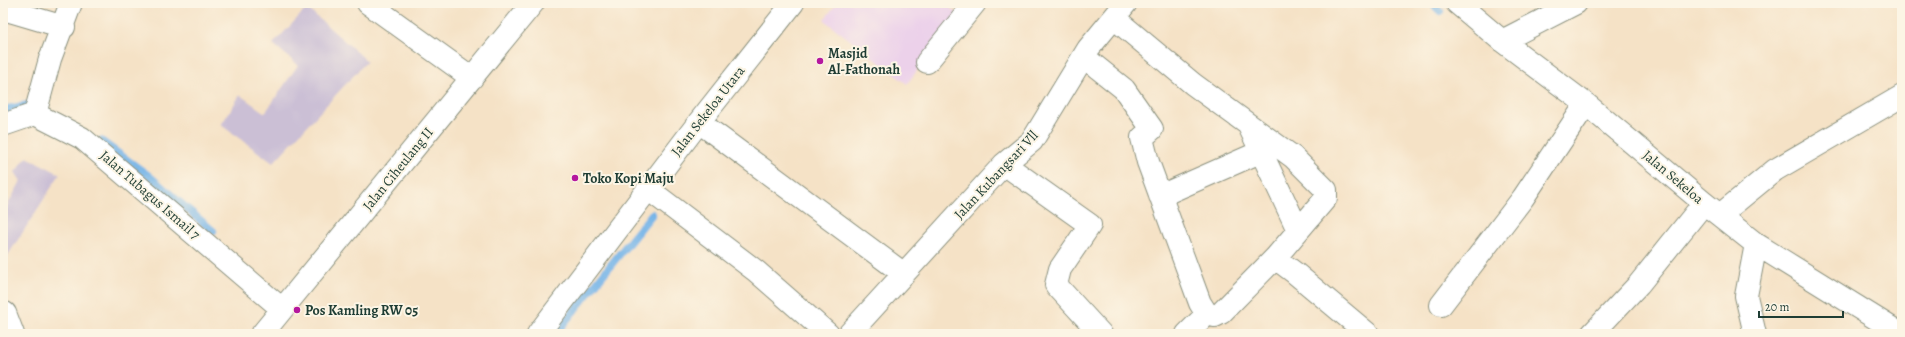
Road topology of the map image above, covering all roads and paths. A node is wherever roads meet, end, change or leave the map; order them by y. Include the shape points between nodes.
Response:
1 (72, 3) edge
2 (368, 3) edge
3 (533, 3) edge
4 (975, 3) edge
5 (1457, 3) edge
6 (1576, 3) edge
7 (787, 5) edge
8 (3, 9) edge
9 (1120, 10) edge
10 (64, 27) junction
11 (1502, 41) junction
12 (1084, 56) junction
13 (927, 62) dead end
14 (472, 78) junction
15 (1902, 96) edge
16 (1586, 104) junction
17 (35, 114) junction
18 (699, 122) junction
19 (3, 125) edge
20 (1249, 126) junction
21 (1260, 152) junction
22 (1004, 164) junction
23 (648, 189) junction
24 (1160, 196) junction
25 (1712, 209) junction
26 (1298, 230) junction
27 (1756, 244) junction
28 (1275, 258) junction
29 (904, 274) junction
30 (1441, 305) dead end
31 (282, 309) junction
32 (5, 313) dead end
33 (1207, 314) junction
34 (13, 334) edge
35 (262, 334) edge
36 (538, 334) edge
37 (828, 334) edge
38 (849, 334) edge
39 (1101, 334) edge
40 (1187, 334) edge
41 (1368, 334) edge
42 (1592, 334) edge
43 (1755, 334) edge
44 (1901, 334) edge

1 - 10 street
2 - 14 street
3 - 14 street, Jalan Ciheulang II
4 - 13 street
5 - 11 street, Jalan Sekeloa
6 - 11 street
7 - 18 street, Jalan Sekeloa Utara
8 - 10 street
9 - 12 street, Jalan Kubangsari Vll
9 - 20 street via 1193,84
10 - 17 street via 50,59
11 - 16 street, Jalan Sekeloa
12 - 22 street, Jalan Kubangsari Vll via 1032,141
12 - 24 street via 1124,89 1152,129 1142,138
14 - 31 street, Jalan Ciheulang II
15 - 25 street
16 - 25 street, Jalan Sekeloa
16 - 30 street via 1524,198
17 - 19 street
17 - 31 street, Jalan Tubagus Ismail 7 via 82,138
18 - 23 street, Jalan Sekeloa Utara
18 - 29 street
20 - 21 street
20 - 26 street via 1293,157 1326,190 1326,198
21 - 24 street
21 - 26 street
22 - 29 street, Jalan Kubangsari Vll
22 - 39 street via 1090,225 1060,269 1056,285
23 - 36 street, Jalan Sekeloa Utara
23 - 37 street via 756,271
24 - 33 street via 1200,303
25 - 27 street, Jalan Sekeloa
25 - 42 street
26 - 28 street
27 - 43 street via 1746,296
27 - 44 street, Jalan Sekeloa
28 - 33 street via 1221,313 1215,316
28 - 41 street
29 - 38 street, Jalan Kubangsari Vll
31 - 35 street, Jalan Ciheulang II
32 - 34 street
33 - 40 street

